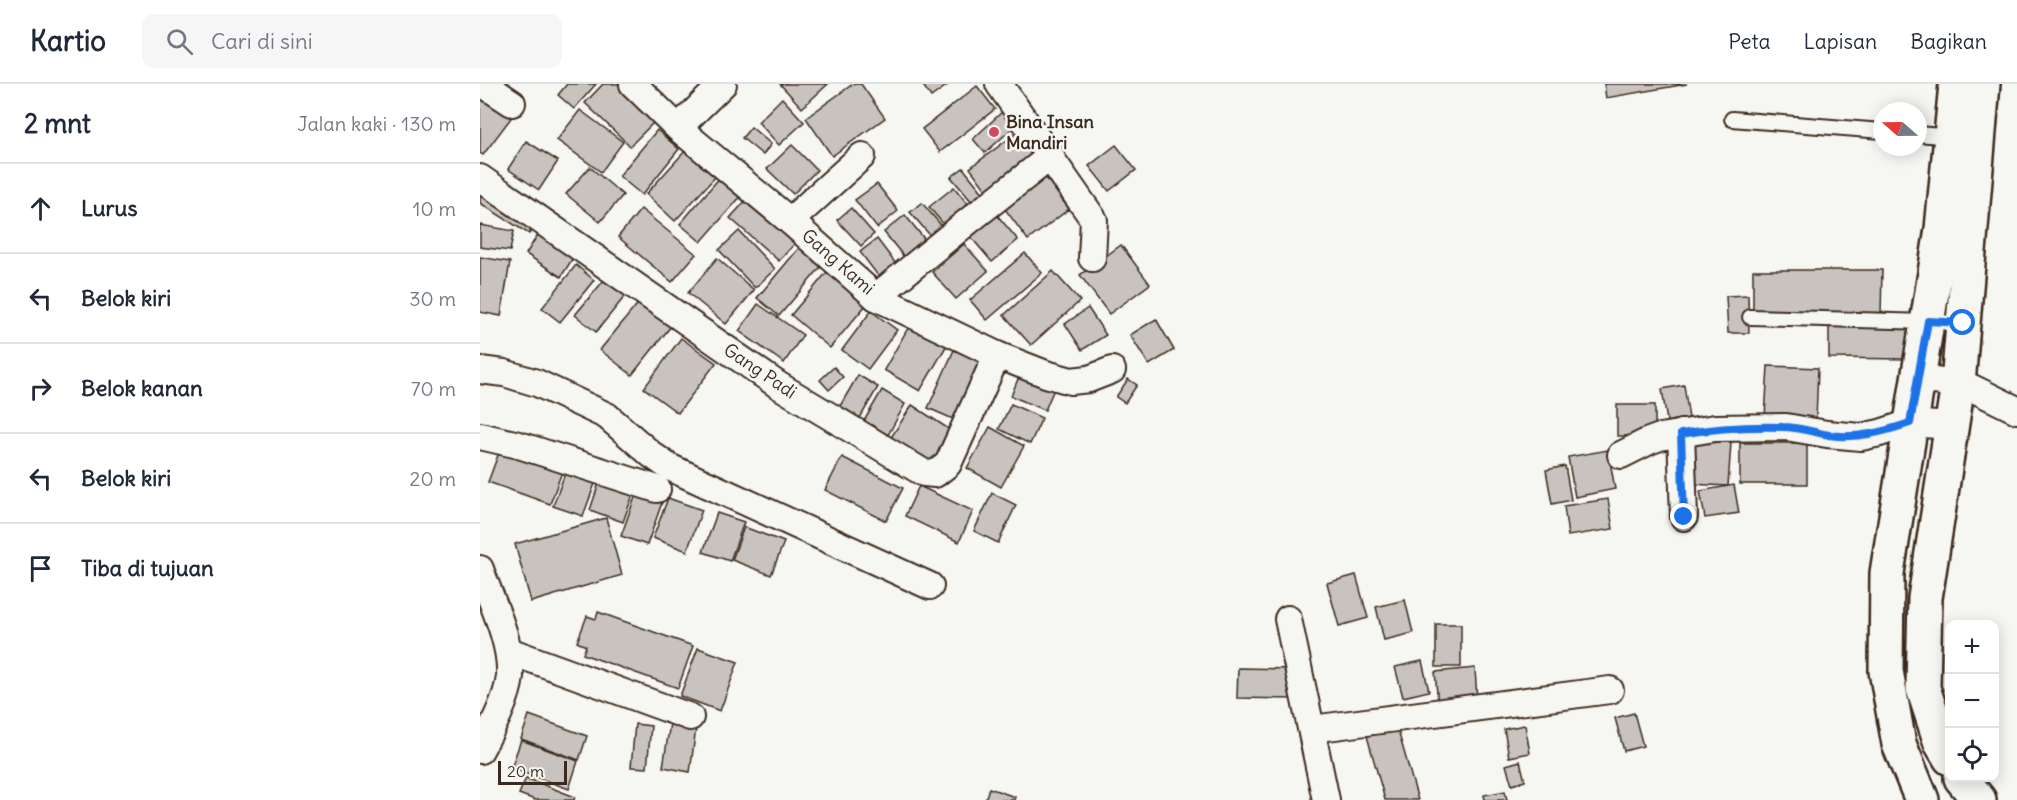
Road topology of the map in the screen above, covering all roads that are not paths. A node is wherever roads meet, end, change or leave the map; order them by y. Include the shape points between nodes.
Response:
1 (483, 84) edge
2 (633, 84) edge
3 (723, 84) edge
4 (999, 84) edge
5 (1956, 84) edge
6 (1983, 84) edge
7 (512, 103) dead end
8 (1732, 120) dead end
9 (678, 128) junction
10 (1873, 130) edge
11 (1927, 135) edge
12 (1951, 137) junction
13 (862, 156) dead end
14 (1051, 156) junction
15 (480, 178) edge
16 (790, 221) junction
17 (1092, 258) dead end
18 (876, 297) junction
19 (1750, 317) dead end
20 (1928, 321) junction
21 (1963, 323) junction
22 (997, 355) junction
23 (480, 370) edge
24 (1112, 370) dead end
25 (1918, 379) junction
26 (1958, 384) junction
27 (2017, 410) edge
28 (1910, 423) junction
29 (1950, 426) junction
30 (1681, 434) junction
31 (480, 436) edge
32 (1621, 455) dead end
33 (657, 489) dead end
34 (1684, 517) dead end
35 (480, 569) edge
36 (930, 586) dead end
37 (1288, 619) dead end
38 (509, 651) junction
39 (1610, 690) dead end
40 (690, 717) dead end
41 (1311, 729) junction
42 (480, 750) edge
43 (1945, 750) edge
44 (1965, 782) edge
45 (1326, 800) edge
46 (1922, 800) edge
47 (1979, 800) edge

1 - 7 street
2 - 9 street, Gang Kami
3 - 9 street
4 - 14 street
5 - 12 main road
6 - 21 main road
8 - 10 lane
9 - 16 street, Gang Kami
11 - 12 lane
12 - 20 main road
13 - 16 street
14 - 17 street via 1094,220
14 - 18 street
15 - 22 street, Gang Padi via 778,385 924,473 935,474 948,464
16 - 18 street, Gang Kami
18 - 22 street, Gang Kami
19 - 20 lane
20 - 21 lane
20 - 25 main road
21 - 26 main road
22 - 24 street, Gang Kami via 1071,381
23 - 36 street via 537,383 607,416 669,467
25 - 26 street
25 - 28 main road
26 - 27 street
26 - 29 main road
28 - 29 street
28 - 30 street via 1861,437 1785,427 1715,428
28 - 46 main road via 1887,573 1885,659 1899,744
29 - 43 main road via 1925,598 1922,680
30 - 32 street via 1649,441
30 - 34 street
31 - 33 street
35 - 38 street
37 - 41 street
38 - 40 street
38 - 42 street via 510,678 496,722
39 - 41 street
41 - 45 street
44 - 47 main road

